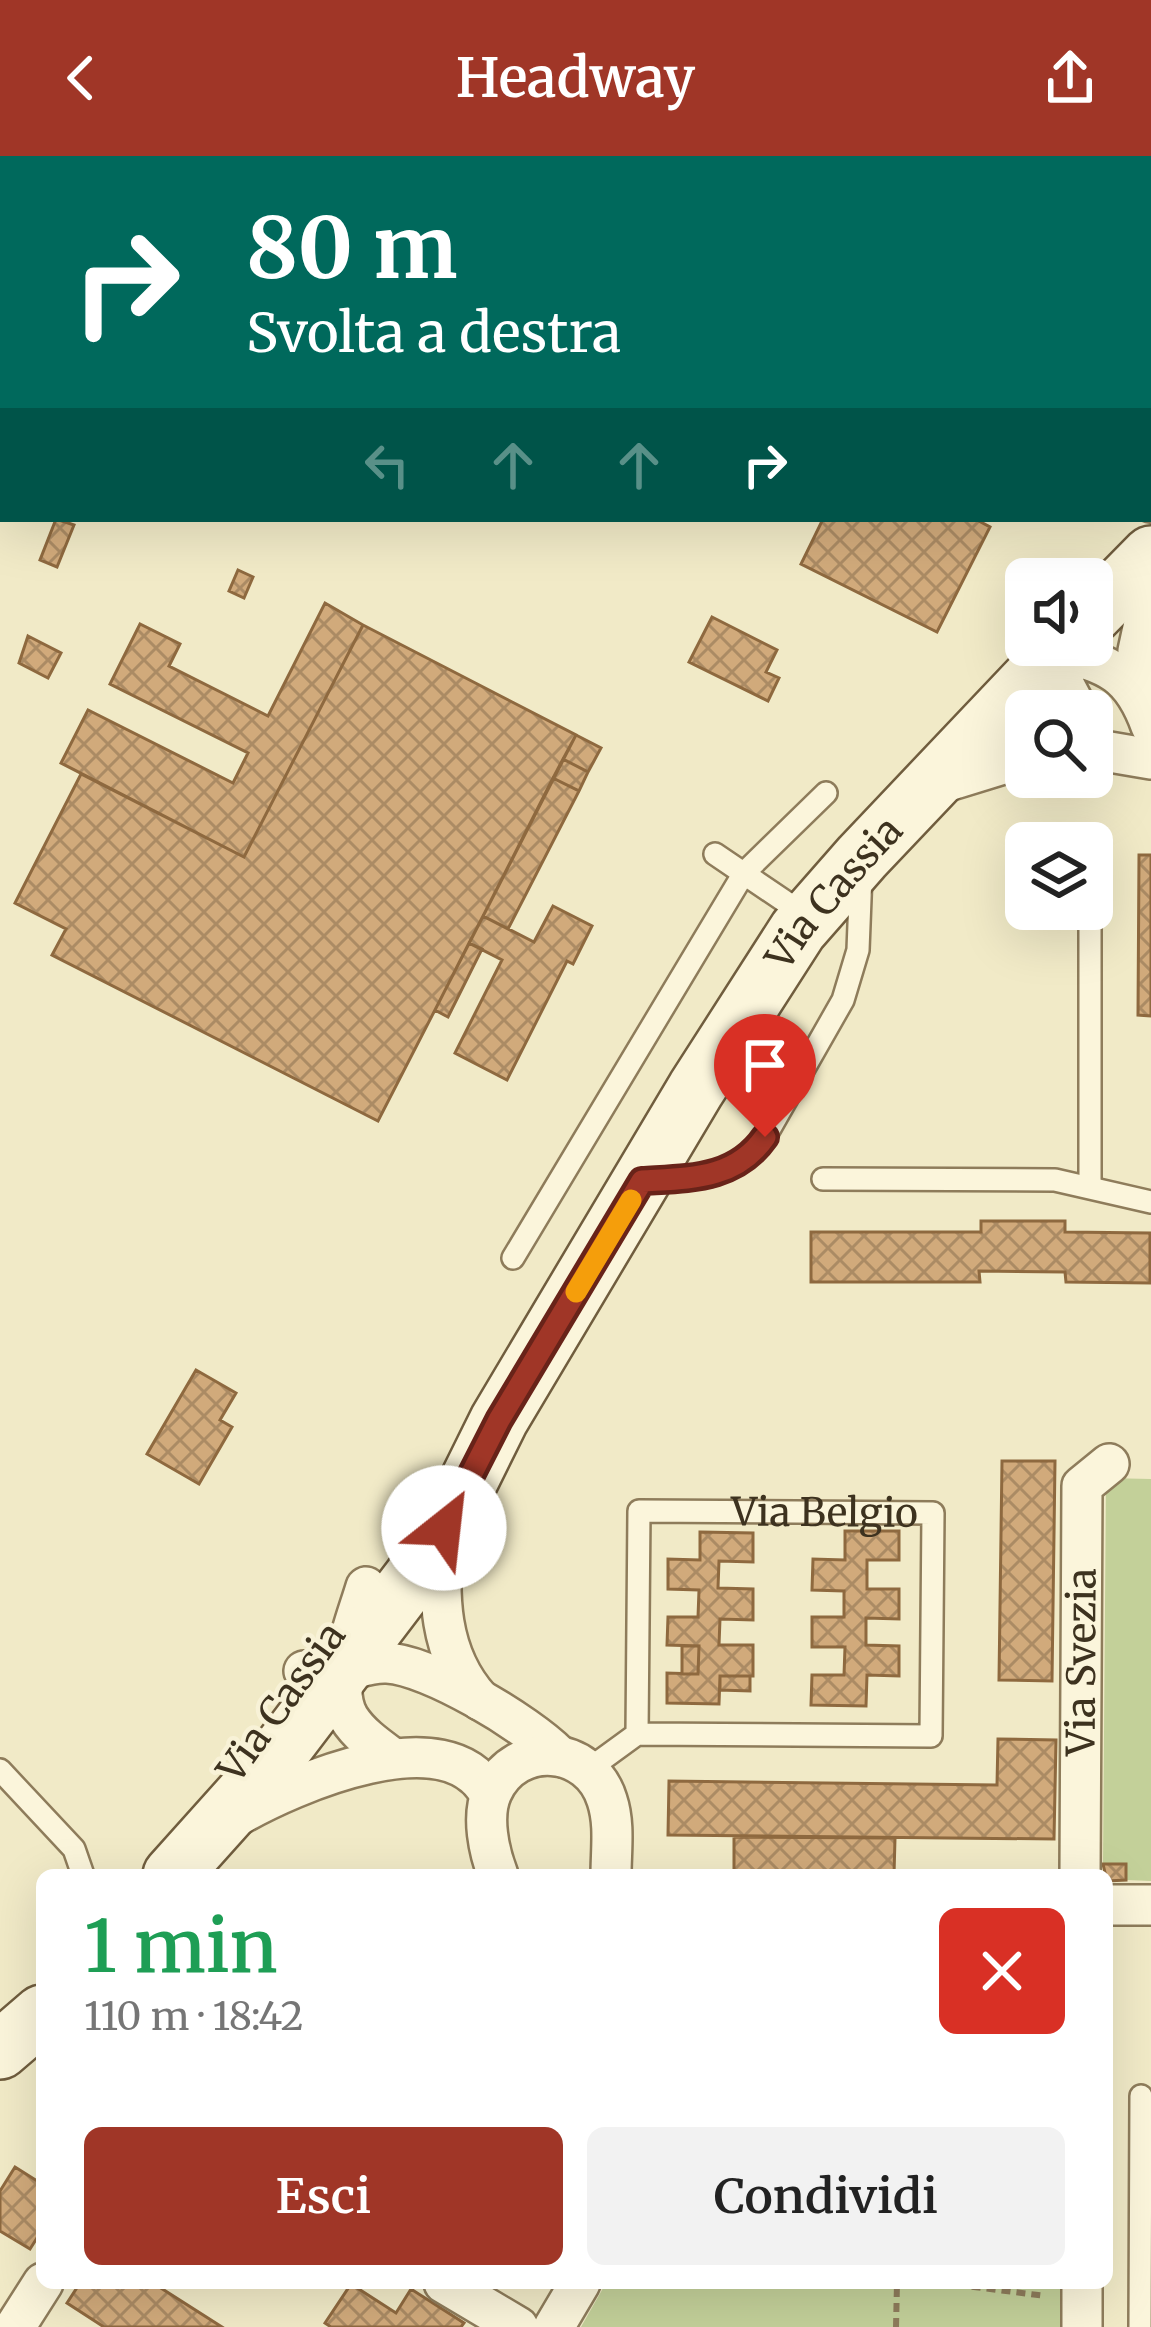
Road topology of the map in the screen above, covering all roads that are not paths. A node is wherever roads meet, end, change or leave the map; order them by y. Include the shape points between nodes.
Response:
1 (1151, 555) edge
2 (1151, 591) edge
3 (1113, 594) edge
4 (1044, 666) edge
5 (1102, 666) edge
6 (1148, 716) edge
7 (1005, 764) edge
8 (928, 788) junction
9 (826, 794) dead end
10 (715, 854) dead end
11 (862, 857) junction
12 (744, 873) junction
13 (808, 918) junction
14 (1090, 930) edge
15 (823, 1179) dead end
16 (642, 1181) junction
17 (1090, 1187) junction
18 (1151, 1202) edge
19 (514, 1258) dead end
20 (499, 1420) junction
21 (1109, 1464) dead end
22 (444, 1528) junction
23 (324, 1671) junction
24 (480, 1700) junction
25 (637, 1734) junction
26 (392, 1757) junction
27 (574, 1762) junction
28 (0, 1770) edge
29 (490, 1795) junction
30 (217, 1828) junction
31 (81, 1869) edge
32 (163, 1869) edge
33 (178, 1869) edge
34 (497, 1869) edge
35 (610, 1869) edge
36 (1080, 1869) edge
37 (1113, 1905) edge
38 (1151, 1905) edge
39 (1141, 2096) dead end
40 (39, 2289) edge
41 (453, 2289) edge
42 (576, 2289) edge
43 (15, 2327) edge
44 (518, 2327) edge
45 (554, 2327) edge
46 (1140, 2327) edge

1 - 3 main road, Via Cassia
2 - 6 street via 1138,651
4 - 8 main road, Via Cassia
5 - 6 street via 1121,675
7 - 8 street
8 - 11 main road, Via Cassia
9 - 12 lane
10 - 12 lane
11 - 13 main road, Via Cassia
11 - 16 lane via 849,983 765,1137 726,1171
12 - 13 lane
12 - 19 lane
13 - 16 main road, Via Cassia
14 - 17 lane
15 - 17 lane
16 - 20 main road, Via Cassia
17 - 18 lane
20 - 22 main road, Via Cassia
20 - 23 main road, Via Cassia via 366,1587
21 - 36 street, Via Svezia via 1082,1486
22 - 23 main road, Via Cassia
22 - 24 street via 441,1615 458,1667
23 - 24 street via 392,1663
23 - 26 street via 358,1730
23 - 30 main road, Via Cassia
23 - 32 main road, Via Cassia
24 - 27 street
25 - 25 lane, Via Belgio via 931,1736 933,1513 639,1511
25 - 27 lane
26 - 29 street via 456,1766
26 - 30 street via 276,1796
27 - 29 street via 521,1764
27 - 35 street via 609,1807
28 - 31 lane via 74,1849
29 - 34 street
30 - 33 main road, Via Cassia
37 - 38 street
39 - 46 lane
40 - 43 street
41 - 44 street
42 - 45 street

